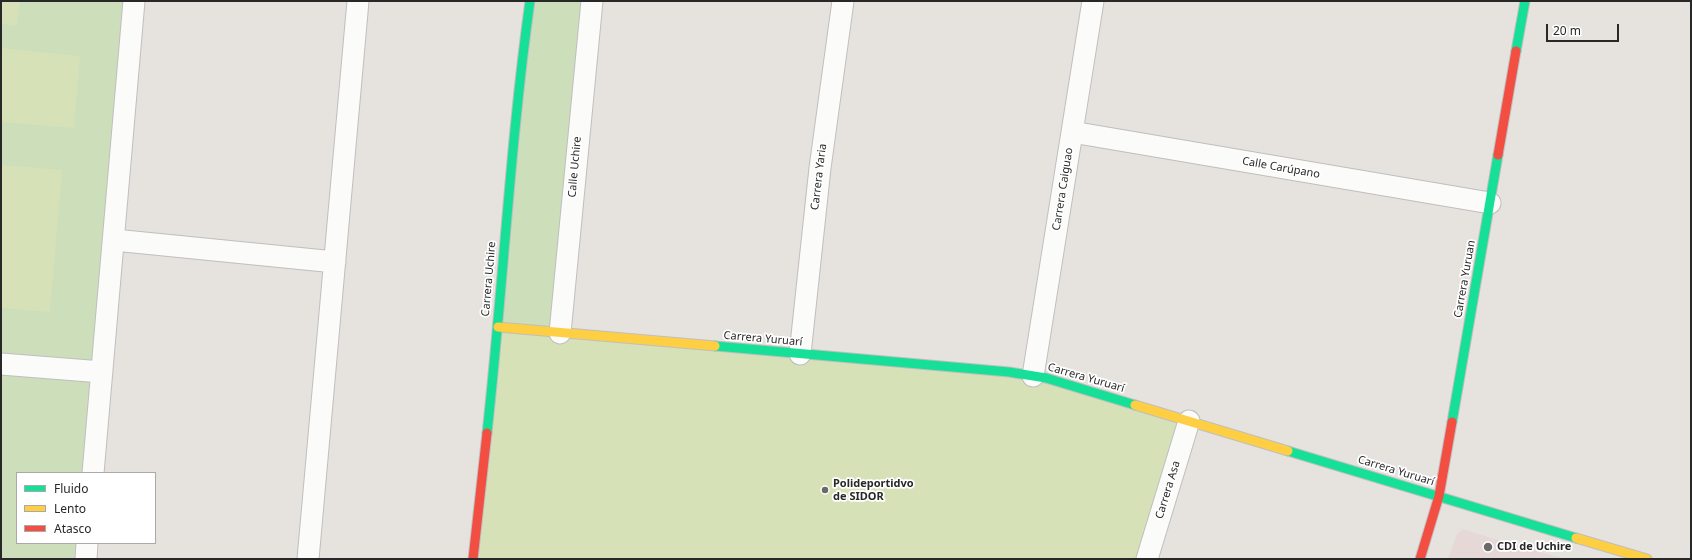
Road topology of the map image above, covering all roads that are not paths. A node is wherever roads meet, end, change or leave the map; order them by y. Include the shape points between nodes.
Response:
1 (134, 1) edge
2 (358, 1) edge
3 (530, 1) edge
4 (592, 1) edge
5 (843, 1) edge
6 (1093, 1) edge
7 (1525, 1) edge
8 (1072, 132) junction
9 (1490, 203) junction
10 (114, 240) junction
11 (335, 262) junction
12 (498, 327) junction
13 (560, 333) junction
14 (800, 354) junction
15 (1, 364) edge
16 (102, 372) junction
17 (1033, 376) junction
18 (1189, 421) junction
19 (94, 472) edge
20 (1439, 496) junction
21 (87, 544) edge
22 (86, 559) edge
23 (308, 559) edge
24 (473, 559) edge
25 (1147, 559) edge
26 (1420, 559) edge
27 (1646, 559) edge

1 - 10 street
2 - 11 street
3 - 12 street, Carrera Uchire via 508,187
4 - 13 street, Calle Uchire
5 - 14 street, Carrera Yaria via 820,168
6 - 8 street, Carrera Caiguao
7 - 9 street, Carrera Yuruan
8 - 9 street, Calle Carúpano
8 - 17 street, Carrera Caiguao
9 - 20 street, Carrera Yuruan
10 - 11 street
10 - 16 street
11 - 23 street
12 - 13 street, Carrera Yuruarí
12 - 24 street, Carrera Uchire
13 - 14 street, Carrera Yuruarí
14 - 17 street, Carrera Yuruarí
15 - 16 street
16 - 19 street
17 - 18 street, Carrera Yuruarí via 1071,384
18 - 20 street, Carrera Yuruarí
18 - 25 street, Carrera Asa
20 - 26 street, Carrera Yuruan
20 - 27 street, Carrera Yuruarí
21 - 22 street

